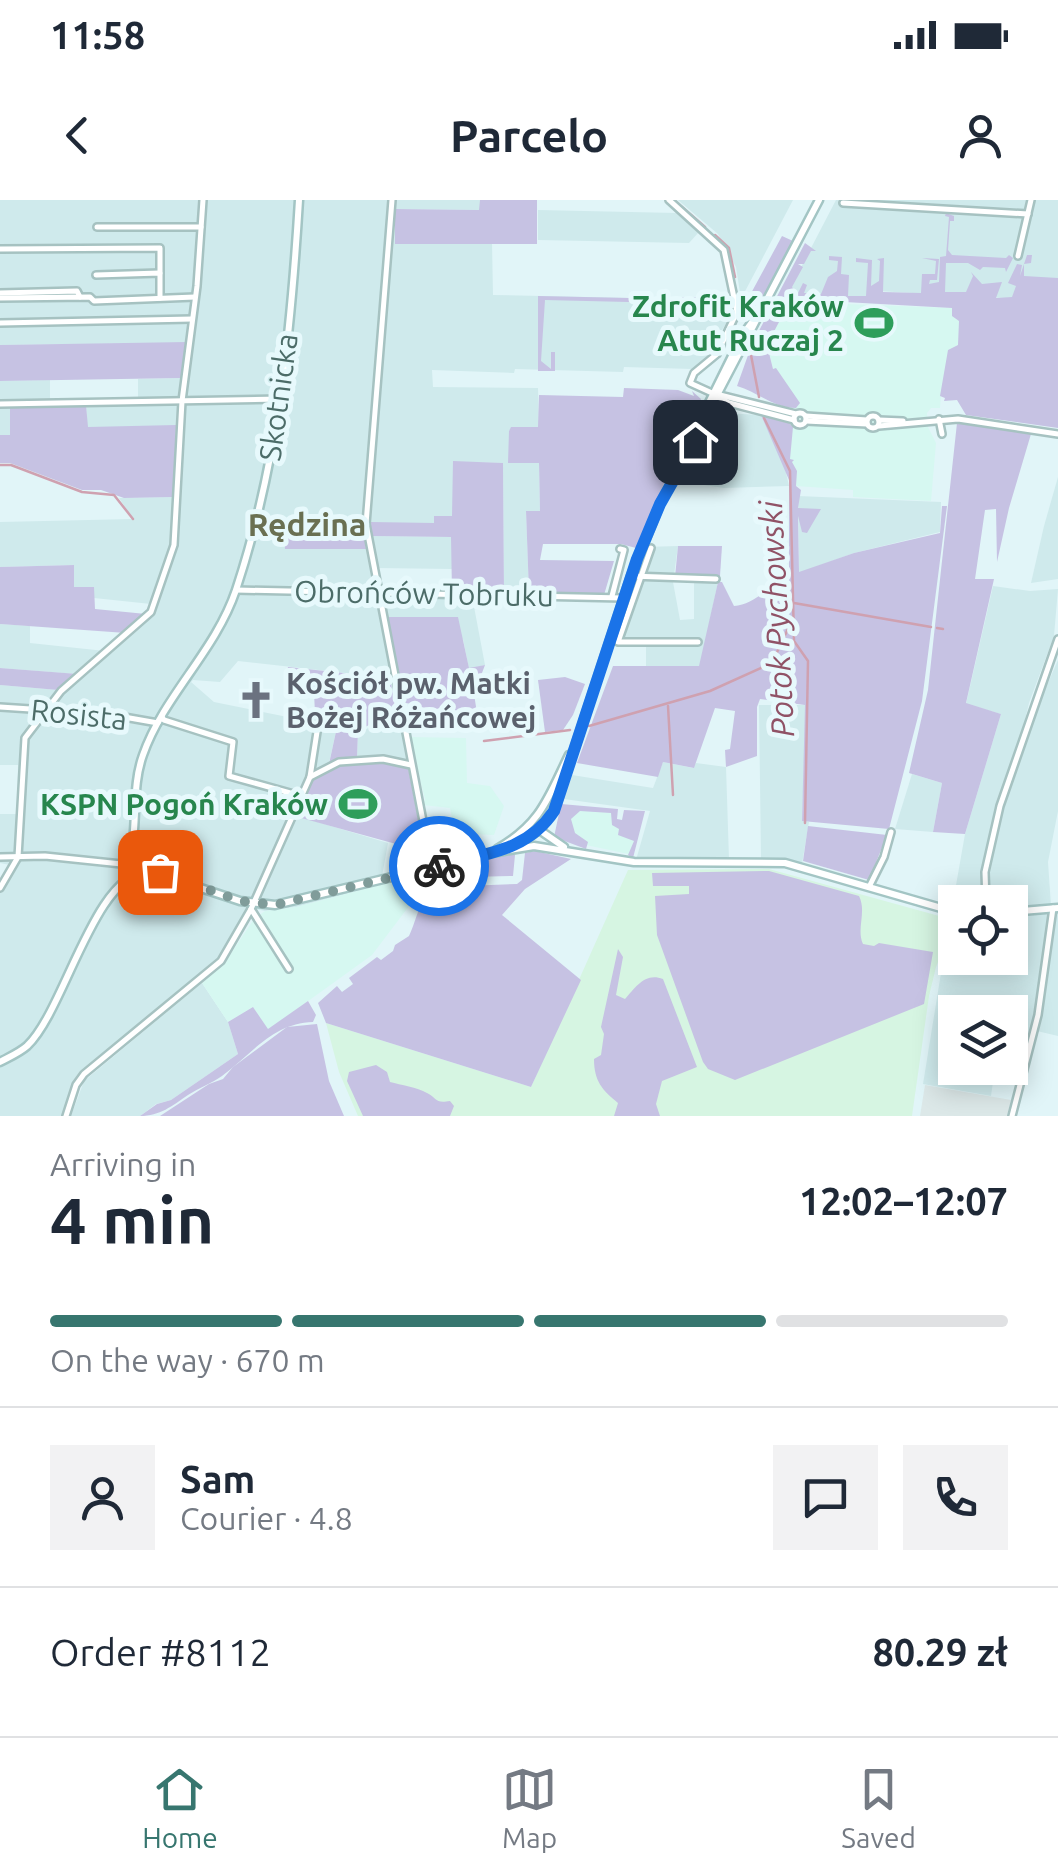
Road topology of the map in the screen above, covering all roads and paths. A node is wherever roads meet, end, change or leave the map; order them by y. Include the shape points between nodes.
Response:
1 (202, 200) edge
2 (299, 200) edge
3 (392, 200) edge
4 (669, 200) edge
5 (820, 200) edge
6 (1031, 200) edge
7 (843, 203) dead end
8 (1028, 214) junction
9 (201, 227) junction
10 (97, 228) dead end
11 (0, 250) edge
12 (1018, 256) dead end
13 (160, 273) junction
14 (96, 274) dead end
15 (0, 296) edge
16 (195, 297) junction
17 (160, 298) junction
18 (192, 319) junction
19 (0, 323) edge
20 (716, 395) junction
21 (282, 399) junction
22 (182, 400) junction
23 (0, 404) edge
24 (938, 419) junction
25 (867, 422) junction
26 (879, 423) junction
27 (942, 434) dead end
28 (1058, 434) edge
29 (620, 548) dead end
30 (651, 548) dead end
31 (636, 577) junction
32 (716, 579) dead end
33 (236, 590) junction
34 (377, 593) junction
35 (612, 596) junction
36 (624, 598) junction
37 (1058, 638) edge
38 (698, 642) dead end
39 (0, 706) edge
40 (46, 709) junction
41 (319, 719) dead end
42 (160, 720) junction
43 (412, 765) junction
44 (310, 777) junction
45 (301, 796) junction
46 (535, 830) junction
47 (891, 832) dead end
48 (549, 847) junction
49 (509, 850) junction
50 (570, 850) junction
51 (492, 852) junction
52 (0, 856) edge
53 (18, 857) junction
54 (432, 868) junction
55 (133, 870) junction
56 (985, 885) edge
57 (870, 887) junction
58 (0, 888) edge
59 (252, 906) junction
60 (938, 907) edge
61 (1056, 908) edge
62 (1028, 910) edge
63 (289, 969) dead end
64 (0, 1062) edge
65 (66, 1116) edge
66 (1012, 1116) edge

1 - 9 street
2 - 21 main road, Skotnicka
3 - 34 street via 366,520
4 - 20 street via 725,254 737,316 716,354 690,381
5 - 20 main road
6 - 8 street
7 - 8 street
8 - 12 street
9 - 10 street
9 - 16 street
11 - 13 street via 160,248
13 - 14 street
13 - 17 street
15 - 17 street
16 - 17 street
16 - 18 street
18 - 19 street
18 - 22 street
20 - 25 street via 795,417 801,412 806,419
20 - 31 main road via 686,442
21 - 22 street
21 - 33 main road, Skotnicka
22 - 23 street
22 - 40 street via 175,539 151,612
24 - 26 street
24 - 27 street
24 - 28 street
25 - 26 street via 873,429
25 - 26 street via 872,416
29 - 35 street
30 - 31 street
31 - 32 street
31 - 36 main road
31 - 38 street via 618,642
33 - 34 street, Obrońców Tobruku
33 - 42 main road, Skotnicka via 215,639
34 - 35 street, Obrońców Tobruku
34 - 43 street
35 - 36 street, Obrońców Tobruku
36 - 46 main road via 574,744
37 - 56 street via 1000,806
39 - 40 street, Rosista
40 - 42 street, Rosista
40 - 53 street via 25,738
41 - 44 street
42 - 45 street, Rosista via 233,742 229,776
42 - 55 main road, Skotnicka via 139,768
43 - 44 street via 339,762
43 - 54 street
44 - 45 street
45 - 59 street
46 - 48 main road
46 - 49 main road
46 - 50 main road
46 - 51 main road
47 - 57 street
48 - 49 main road
48 - 50 main road
49 - 51 main road
50 - 57 main road via 634,862 784,863
51 - 54 main road
52 - 53 street
53 - 55 street
53 - 58 street
54 - 59 main road via 291,903
55 - 59 main road via 154,871
55 - 64 main road via 97,920 41,1029
57 - 60 main road
59 - 63 street
59 - 65 street via 215,967 84,1074
61 - 62 main road
61 - 66 street

